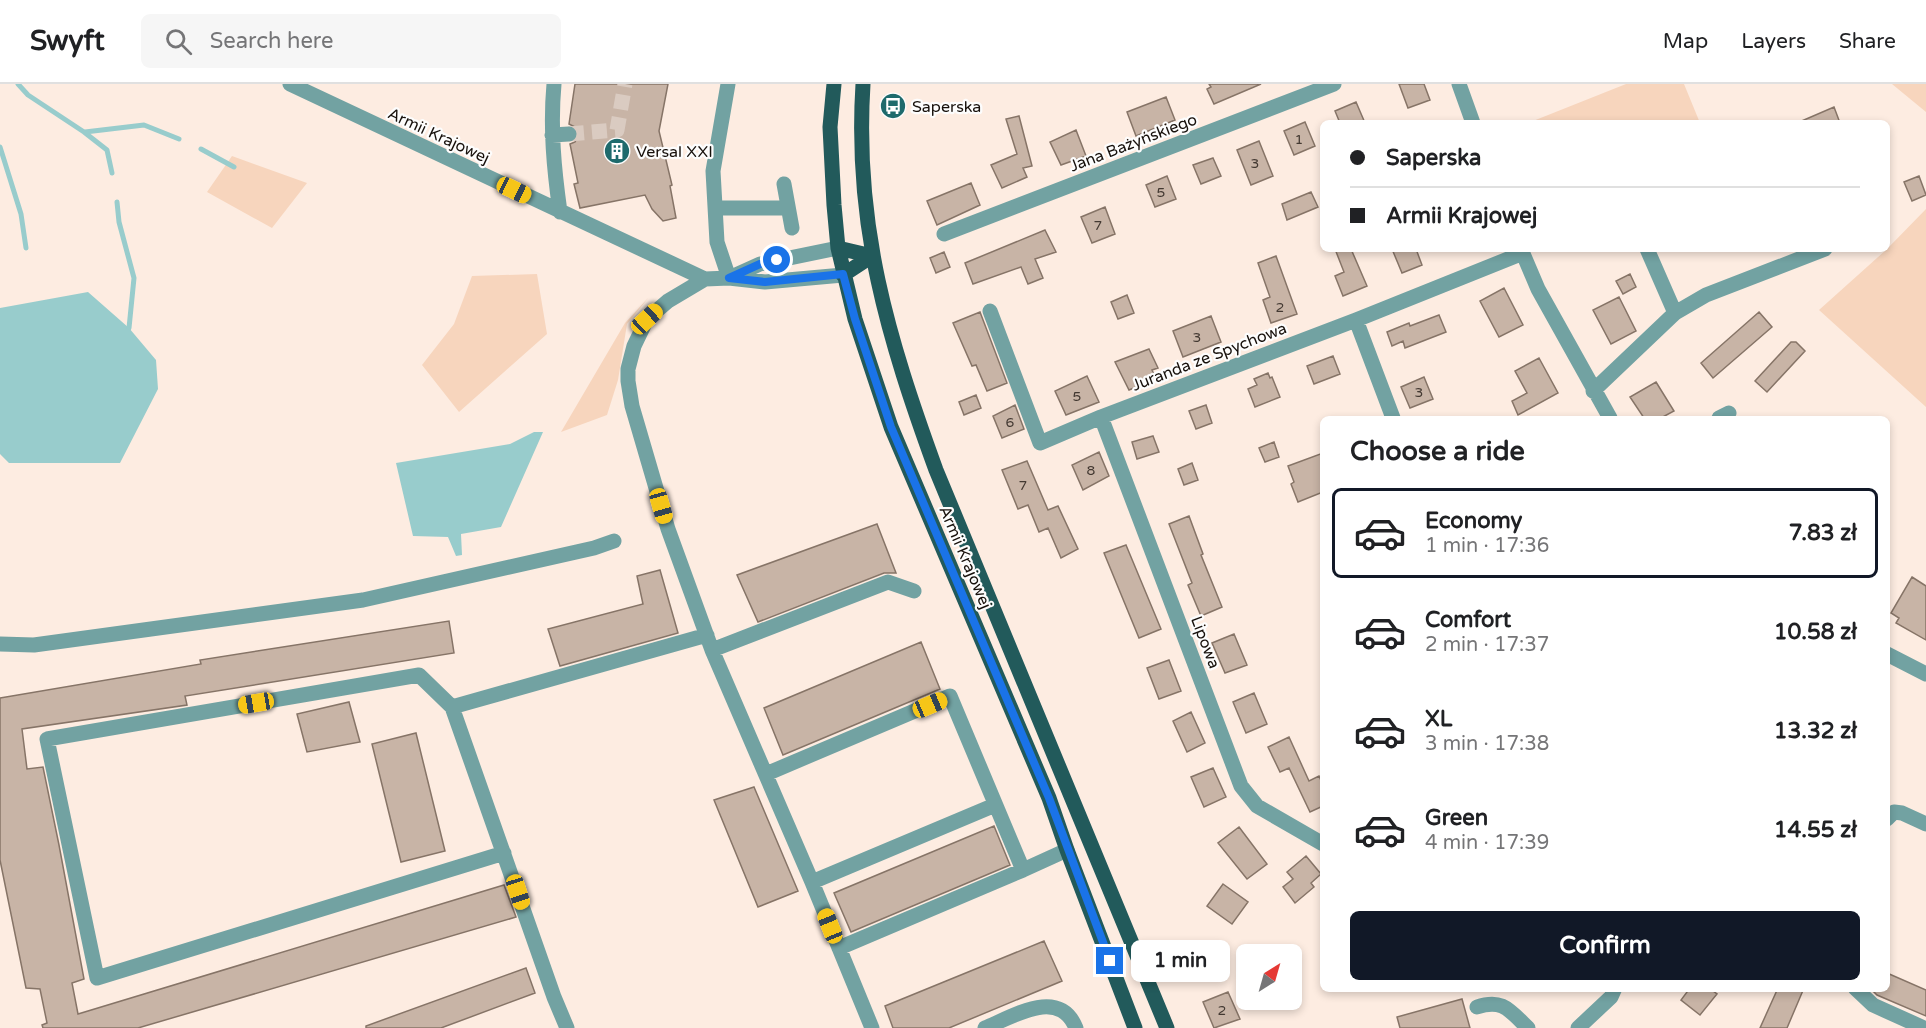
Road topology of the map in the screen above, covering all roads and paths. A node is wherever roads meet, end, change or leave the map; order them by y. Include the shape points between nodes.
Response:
1 (290, 84) edge
2 (554, 84) edge
3 (728, 84) edge
4 (834, 84) edge
5 (862, 84) edge
6 (1334, 84) edge
7 (1459, 84) edge
8 (1472, 120) edge
9 (569, 134) tunnel mouth
10 (552, 135) junction
11 (784, 184) dead end
12 (715, 208) junction
13 (788, 208) junction
14 (560, 212) junction
15 (792, 228) dead end
16 (944, 234) dead end
17 (838, 248) junction
18 (1520, 252) edge
19 (1522, 252) edge
20 (1648, 252) edge
21 (1817, 252) edge
22 (872, 256) junction
23 (843, 274) junction
24 (729, 278) junction
25 (705, 279) junction
26 (990, 311) dead end
27 (1675, 313) junction
28 (1356, 320) junction
29 (1593, 391) junction
30 (1392, 416) edge
31 (1609, 416) edge
32 (1101, 417) junction
33 (614, 541) dead end
34 (914, 591) dead end
35 (709, 642) junction
36 (0, 644) edge
37 (1890, 656) edge
38 (1926, 674) edge
39 (452, 707) junction
40 (766, 774) junction
41 (995, 805) junction
42 (1890, 816) edge
43 (1926, 824) edge
44 (1320, 842) edge
45 (1067, 850) junction
46 (504, 853) junction
47 (1023, 870) junction
48 (812, 882) junction
49 (839, 948) junction
50 (1612, 992) edge
51 (1858, 992) edge
52 (1476, 1007) dead end
53 (567, 1028) edge
54 (872, 1028) edge
55 (985, 1028) edge
56 (1076, 1028) edge
57 (1135, 1028) edge
58 (1167, 1028) edge
59 (1528, 1028) edge
60 (1578, 1028) edge
61 (1924, 1028) edge

1 - 14 street, Armii Krajowej
2 - 10 street
3 - 12 street via 713,171
4 - 17 main road, Armii Krajowej via 830,127
5 - 22 main road, Armii Krajowej via 861,168
6 - 16 street, Jana Bażyńskiego
7 - 8 street
9 - 10 street
10 - 14 street
11 - 13 street
12 - 13 street
12 - 24 street via 717,242
13 - 15 street
14 - 25 street, Armii Krajowej
17 - 22 main road
17 - 23 main road, Armii Krajowej
17 - 24 street via 760,264
18 - 28 street, Juranda ze Spychowa
19 - 29 street
20 - 27 street
21 - 27 street via 1706,295
22 - 23 main road
22 - 58 main road, Armii Krajowej via 886,322 936,470
23 - 24 street via 765,282
23 - 45 main road, Armii Krajowej via 891,427 1049,798
24 - 25 street
25 - 35 street via 647,319 628,369 632,406 668,529
26 - 32 street, Juranda ze Spychowa via 1040,443
27 - 29 street
28 - 30 street
28 - 32 street, Juranda ze Spychowa
29 - 31 street
32 - 44 street, Lipowa via 1241,786 1257,806
33 - 36 street via 363,600 34,645
34 - 35 street via 888,582
35 - 39 street
35 - 40 street
37 - 38 street
39 - 46 street
39 - 46 street via 418,675 47,739 97,978
40 - 41 street via 950,696
40 - 48 street
41 - 47 street
41 - 48 street
42 - 43 street via 1902,813
45 - 47 street
45 - 57 main road, Armii Krajowej
46 - 53 street
47 - 49 street
48 - 49 street
49 - 54 street
50 - 60 street
51 - 61 street via 1873,1005
52 - 59 street via 1499,1004
55 - 56 street via 1030,1009 1048,1006 1066,1012

